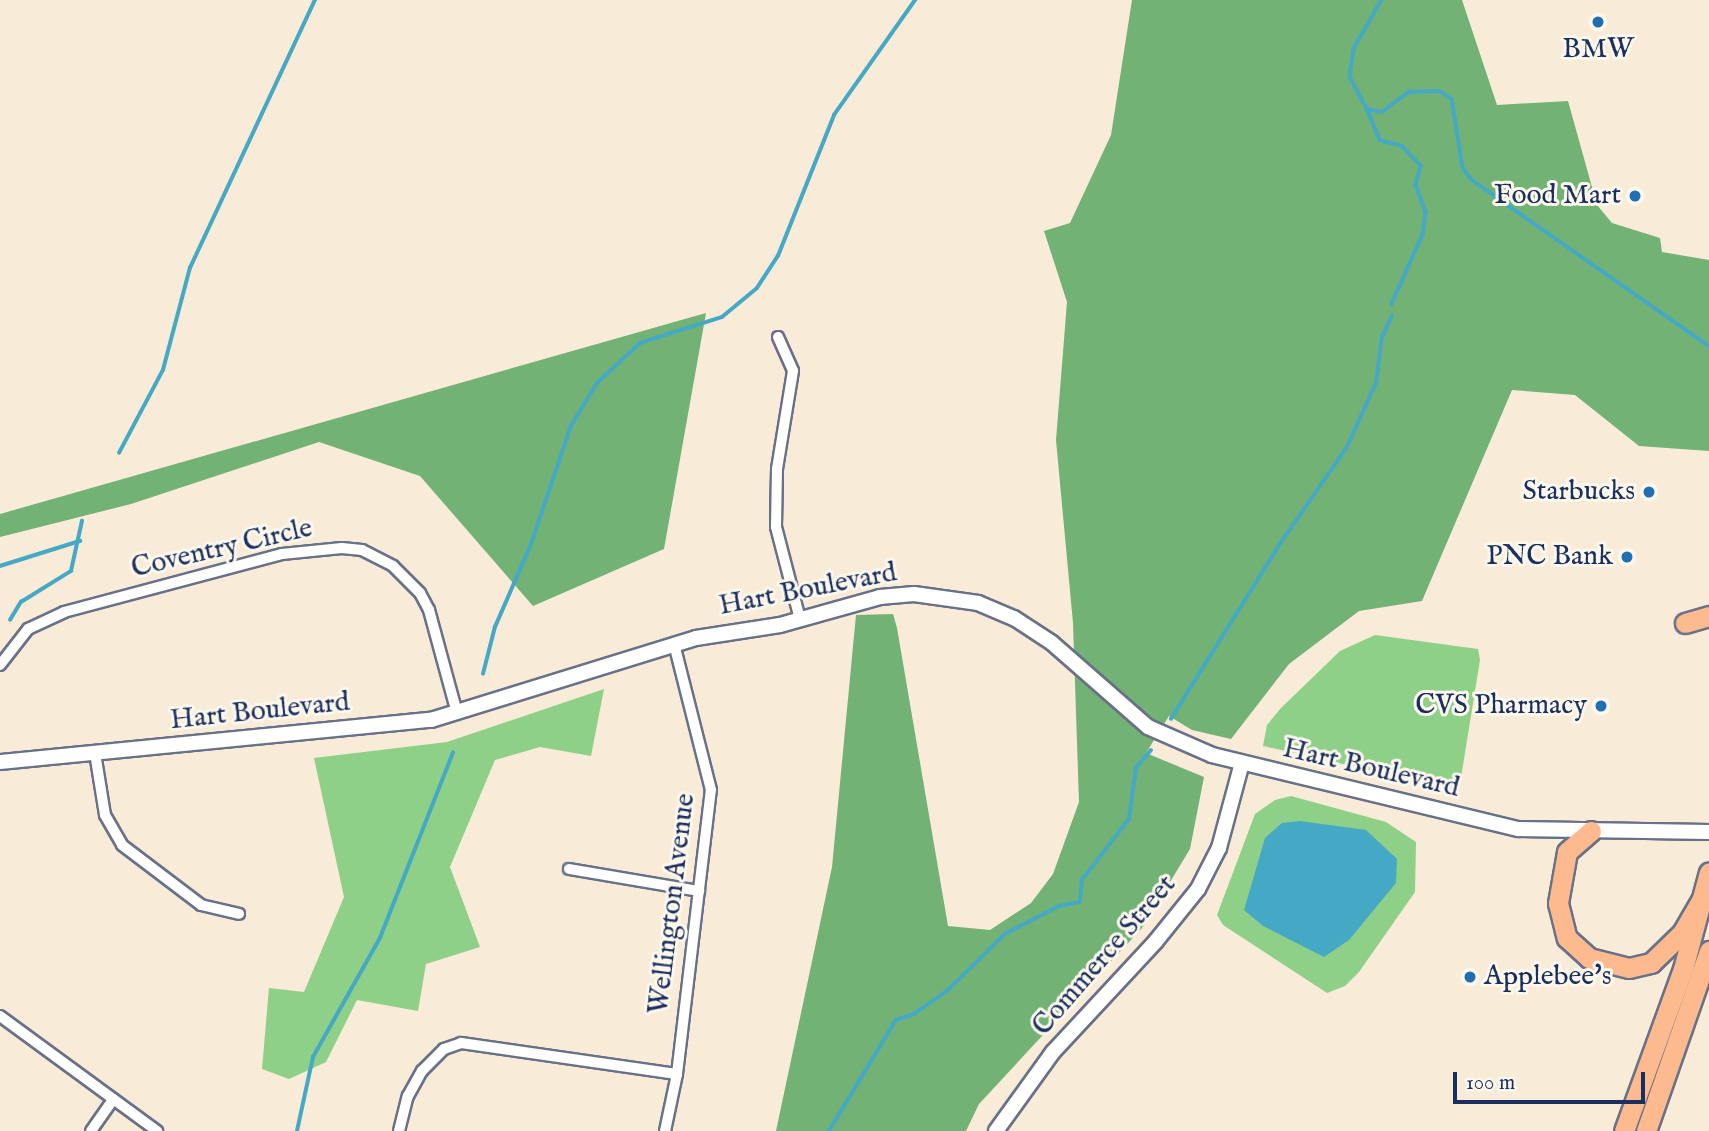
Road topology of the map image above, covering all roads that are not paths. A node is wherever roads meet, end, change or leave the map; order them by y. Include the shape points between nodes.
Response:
1 (778, 337) dead end
2 (1709, 616) edge
3 (800, 619) junction
4 (1685, 623) dead end
5 (674, 644) junction
6 (0, 665) edge
7 (457, 713) junction
8 (95, 753) junction
9 (0, 762) edge
10 (1242, 764) junction
11 (1591, 831) junction
12 (1709, 832) edge
13 (569, 869) dead end
14 (1709, 872) edge
15 (699, 891) junction
16 (1704, 895) junction
17 (239, 914) dead end
18 (1709, 951) edge
19 (0, 1016) edge
20 (677, 1074) junction
21 (113, 1099) junction
22 (91, 1131) edge
23 (157, 1131) edge
24 (399, 1131) edge
25 (665, 1131) edge
26 (996, 1131) edge
27 (1624, 1131) edge
28 (1646, 1131) edge

1 - 3 street via 793,371 777,469 776,527
2 - 4 highway
3 - 5 street, Hart Boulevard
3 - 10 street, Hart Boulevard via 880,597 914,594 978,603 1037,632 1148,727 1191,749
5 - 7 street, Hart Boulevard
5 - 15 street, Wellington Avenue via 711,790
6 - 7 street, Coventry Circle via 28,629 64,612 282,554 342,548 362,551 393,566 420,593 429,610
7 - 8 street, Hart Boulevard via 401,724
8 - 9 street, Hart Boulevard
8 - 17 street via 105,815 122,845 201,905
10 - 11 street, Hart Boulevard via 1518,829
10 - 26 street, Commerce Street via 1219,848 1198,889 1053,1052
11 - 12 street, Hart Boulevard
11 - 16 highway via 1567,852 1558,903 1567,937 1589,958 1629,968 1651,963 1682,933
13 - 15 street
14 - 16 highway
15 - 20 street, Wellington Avenue
16 - 27 highway via 1683,969
18 - 28 highway
19 - 21 street
20 - 24 street via 461,1043 444,1049 422,1070 408,1096
20 - 25 street, Wellington Avenue
21 - 22 street
21 - 23 street

